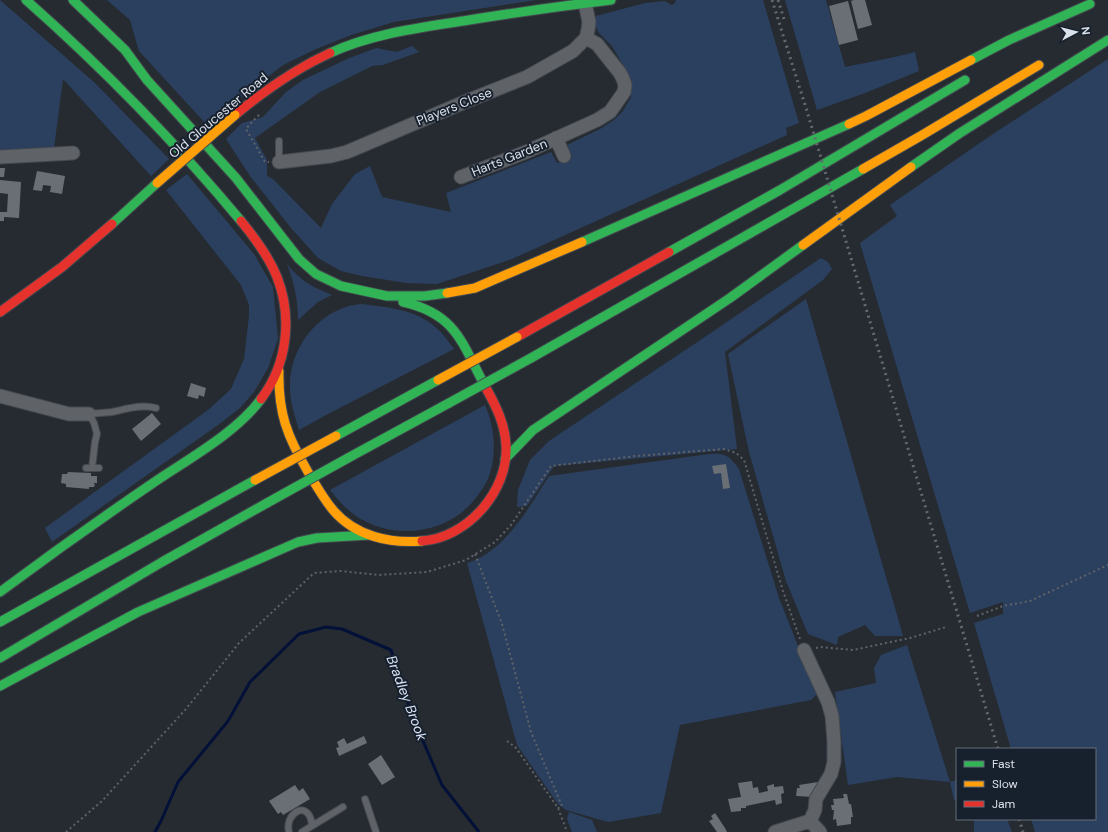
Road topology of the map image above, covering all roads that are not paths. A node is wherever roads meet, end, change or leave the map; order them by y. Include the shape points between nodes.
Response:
1 (26, 0) edge
2 (73, 0) edge
3 (611, 0) edge
4 (1093, 2) edge
5 (585, 3) junction
6 (70, 10) dead end
7 (1014, 28) dead end
8 (586, 38) junction
9 (1108, 40) edge
10 (1029, 41) dead end
11 (1048, 60) dead end
12 (975, 74) dead end
13 (148, 80) junction
14 (556, 138) junction
15 (280, 141) dead end
16 (73, 153) dead end
17 (564, 156) dead end
18 (0, 157) edge
19 (279, 162) joint
20 (461, 176) dead end
21 (716, 182) junction
22 (387, 296) junction
23 (0, 312) edge
24 (279, 365) junction
25 (0, 396) edge
26 (156, 408) dead end
27 (89, 414) junction
28 (505, 460) junction
29 (92, 468) dead end
30 (369, 535) junction
31 (0, 592) edge
32 (0, 622) edge
33 (804, 650) road end
34 (0, 658) edge
35 (0, 686) edge
36 (365, 799) dead end
37 (343, 807) dead end
38 (810, 821) junction
39 (312, 825) junction
40 (289, 832) edge
41 (302, 832) edge
42 (376, 832) edge
43 (775, 832) edge
44 (820, 832) edge

1 - 24 main road via 101,69 153,122 265,254 285,300 287,323
2 - 13 main road via 125,50
3 - 5 main road, Old Gloucester Road
4 - 10 main road
4 - 21 main road via 1009,40 866,116
5 - 8 street via 589,22
5 - 23 main road, Old Gloucester Road, bridge via 418,27 362,40 319,58 263,92 44,281
6 - 13 main road
7 - 21 main road via 933,76
8 - 14 street, Harts Garden via 597,44 620,72 625,85 624,92 604,117
8 - 19 street, Players Close via 573,51 527,77 348,152
9 - 28 main road via 960,133 730,298 533,430
11 - 34 main road, bridge via 917,138 531,358 162,562
12 - 32 main road, bridge via 780,190
13 - 22 main road via 236,178 306,266 341,286
14 - 17 street, Harts Garden
14 - 20 street, Harts Garden
15 - 19 lane
16 - 18 street
21 - 22 main road via 475,288 425,296
22 - 28 main road via 435,313 461,340 501,419 506,444
24 - 30 main road via 278,393 288,436 323,497 336,513
24 - 31 main road via 269,389 244,418 226,433
25 - 27 street via 69,414
26 - 27 lane via 140,406
27 - 29 lane via 100,434 95,442
28 - 30 main road via 490,498 461,528 440,538 414,543 391,542
30 - 35 main road via 317,538 298,542 138,612
33 - 38 street via 828,702 834,742 831,774 816,799
36 - 42 lane
37 - 39 lane
38 - 43 street
38 - 44 street
39 - 40 lane via 308,812 300,810 290,817
39 - 41 lane

